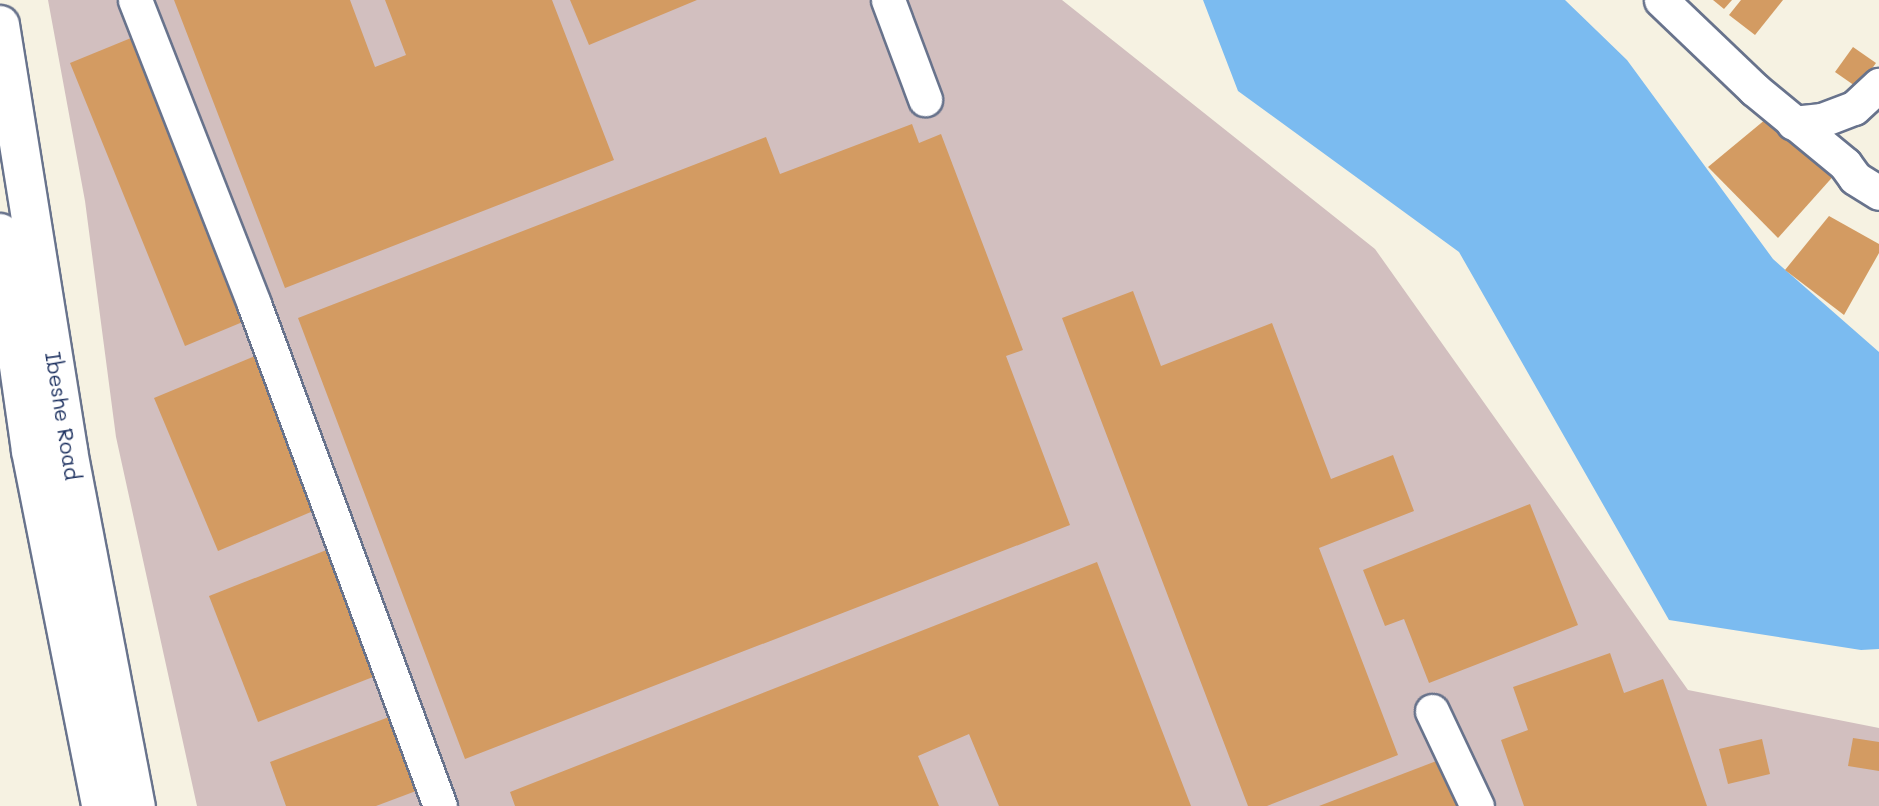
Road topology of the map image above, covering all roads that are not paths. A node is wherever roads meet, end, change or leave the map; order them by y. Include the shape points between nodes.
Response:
1 (135, 0) edge
2 (888, 0) edge
3 (1661, 0) edge
4 (0, 25) edge
5 (1879, 85) edge
6 (925, 99) dead end
7 (1793, 123) junction
8 (1879, 192) edge
9 (0, 233) edge
10 (1432, 710) dead end
11 (101, 806) edge
12 (136, 806) edge
13 (440, 806) edge
14 (1477, 806) edge

1 - 13 street via 254,304
2 - 6 street
3 - 7 street
4 - 12 main road, Ibeshe Road via 68,451
5 - 7 street via 1854,108 1822,121
7 - 8 street via 1845,164 1855,178
9 - 11 main road, Ibeshe Road via 32,451
10 - 14 street

